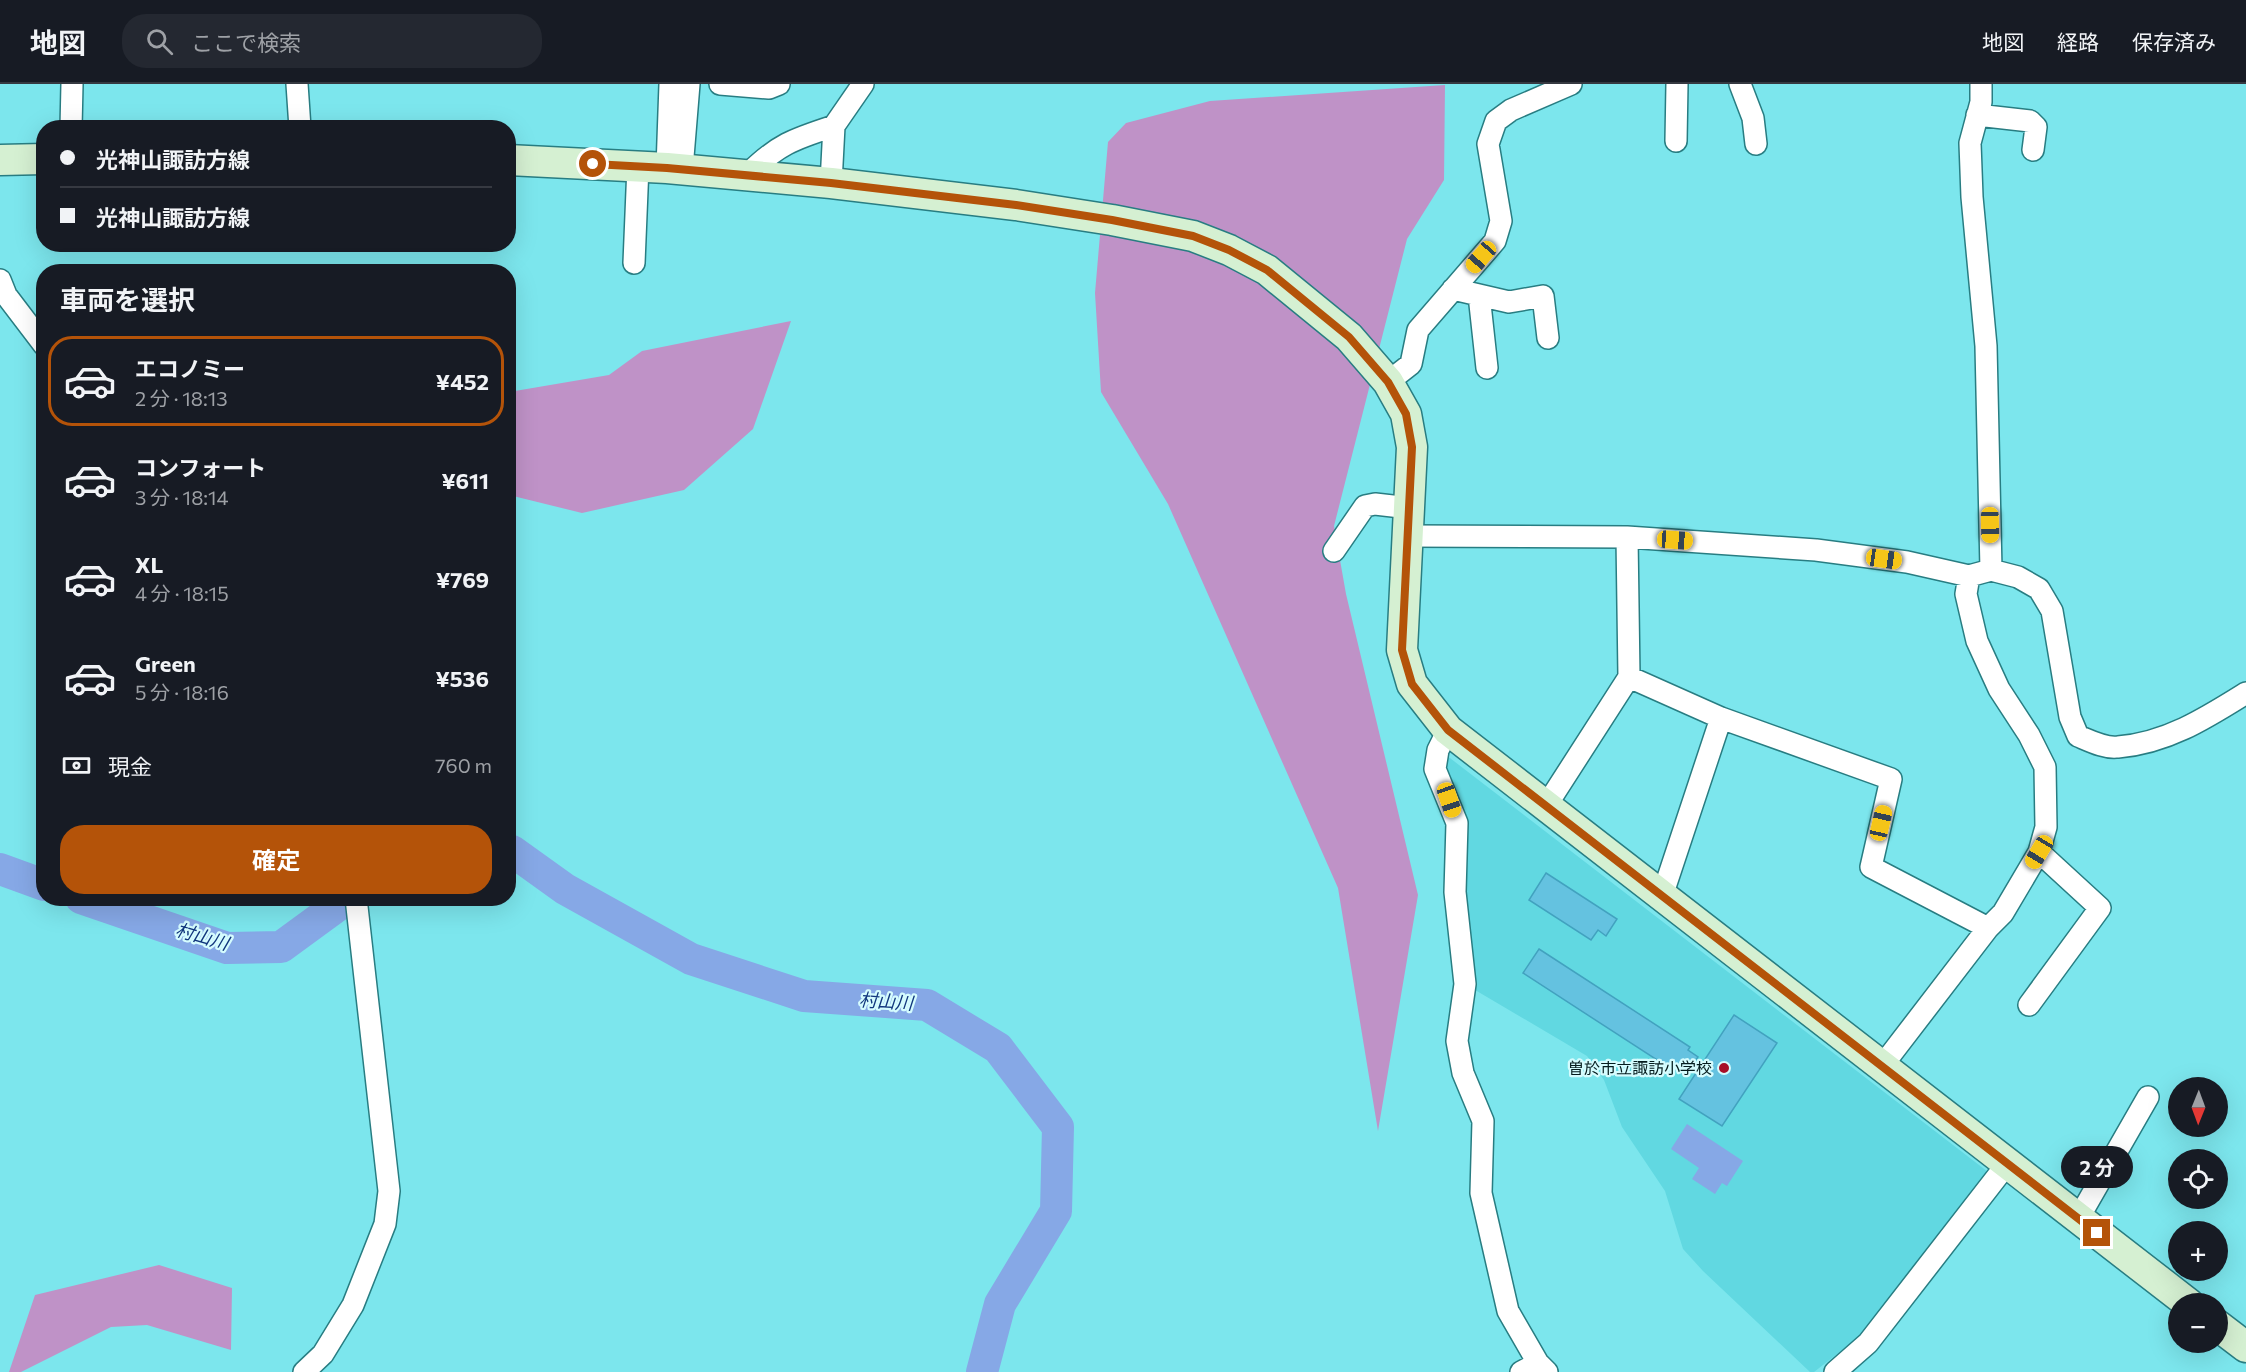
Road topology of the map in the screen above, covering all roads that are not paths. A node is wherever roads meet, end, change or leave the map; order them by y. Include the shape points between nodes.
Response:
1 (72, 84) edge
2 (297, 84) edge
3 (670, 84) edge
4 (689, 84) edge
5 (720, 84) edge
6 (779, 84) edge
7 (863, 84) edge
8 (1570, 84) edge
9 (1677, 84) edge
10 (1740, 84) edge
11 (1981, 84) edge
12 (1977, 115) junction
13 (71, 120) edge
14 (299, 120) edge
15 (834, 126) junction
16 (1676, 141) dead end
17 (1756, 144) dead end
18 (2033, 150) dead end
19 (36, 159) edge
20 (0, 160) edge
21 (516, 160) edge
22 (662, 168) junction
23 (747, 175) junction
24 (831, 183) junction
25 (634, 263) dead end
26 (0, 280) edge
27 (1453, 289) junction
28 (1479, 295) junction
29 (36, 336) edge
30 (1548, 338) dead end
31 (1487, 368) dead end
32 (1388, 382) junction
33 (1409, 522) junction
34 (1628, 537) junction
35 (1334, 551) dead end
36 (1991, 570) junction
37 (1969, 576) junction
38 (1629, 677) junction
39 (2246, 693) edge
40 (1721, 718) junction
41 (1448, 730) junction
42 (1545, 806) junction
43 (2039, 852) junction
44 (1662, 896) junction
45 (357, 906) edge
46 (1988, 928) junction
47 (2029, 1005) dead end
48 (1882, 1066) junction
49 (2148, 1097) dead end
50 (2007, 1164) junction
51 (2078, 1219) junction
52 (2175, 1293) edge
53 (2228, 1333) edge
54 (2246, 1347) edge
55 (1535, 1369) edge
56 (304, 1372) edge
57 (1835, 1372) edge

1 - 13 street
2 - 14 street
3 - 22 street
4 - 22 street
5 - 6 street via 769,88
7 - 15 street
8 - 27 street via 1511,110 1496,121 1488,144 1502,221 1495,241
9 - 16 street
10 - 17 street via 1753,118
11 - 12 street
12 - 18 street via 2030,121 2036,127
12 - 36 street via 1970,143 1971,197 1986,346
15 - 23 street via 794,139 767,155
15 - 24 street
19 - 20 main road
21 - 22 main road
22 - 23 main road
22 - 25 street
23 - 24 main road
24 - 32 main road via 1037,208 1193,236 1267,270 1349,337
26 - 29 street via 6,295
27 - 28 street
27 - 32 street via 1418,330 1410,364
28 - 30 street via 1509,302 1543,296
28 - 31 street
32 - 33 main road via 1406,414 1412,447
33 - 34 street
33 - 35 street via 1375,504 1365,506
33 - 41 main road via 1402,650 1412,684
34 - 37 street via 1816,549 1907,562
34 - 38 street
36 - 37 street
36 - 39 street via 2018,577 2039,589 2052,611 2070,717 2078,736 2117,748 2156,739 2192,727
37 - 43 street via 1966,594 1977,640 1999,689 2045,767 2046,827
38 - 40 street
38 - 42 street
40 - 44 street
40 - 46 street via 1891,779 1871,867
41 - 42 main road
41 - 55 street via 1438,750 1435,769 1457,823 1455,892 1466,984 1457,1041 1463,1072 1484,1120 1481,1194 1508,1311
42 - 44 main road
43 - 46 street via 2003,913
43 - 47 street via 2100,908
44 - 48 main road
45 - 56 street via 389,1191 387,1213 353,1305 323,1353
46 - 48 street
48 - 50 main road
49 - 51 street
50 - 51 main road
50 - 57 street via 1868,1343
51 - 52 main road
53 - 54 main road

